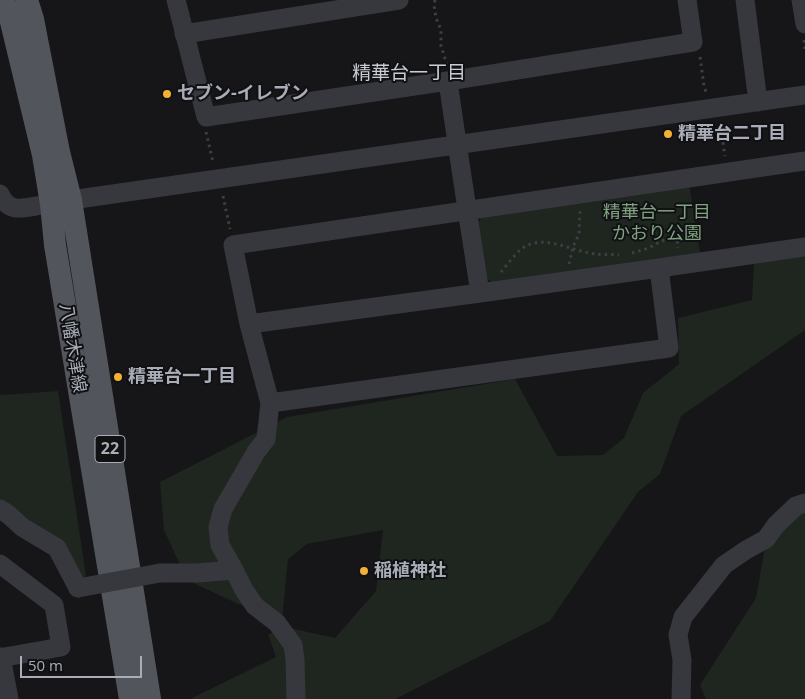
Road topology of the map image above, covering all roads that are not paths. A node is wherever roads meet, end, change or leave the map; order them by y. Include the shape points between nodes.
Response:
1 (4, 0) edge
2 (27, 0) edge
3 (176, 0) edge
4 (399, 0) edge
5 (687, 0) edge
6 (745, 0) edge
7 (801, 0) edge
8 (805, 24) edge
9 (184, 34) junction
10 (448, 81) junction
11 (805, 95) edge
12 (758, 102) junction
13 (457, 144) junction
14 (805, 161) edge
15 (0, 194) edge
16 (61, 202) junction
17 (468, 211) junction
18 (805, 247) edge
19 (659, 268) junction
20 (480, 293) junction
21 (250, 324) junction
22 (270, 403) junction
23 (805, 503) edge
24 (0, 509) edge
25 (0, 564) edge
26 (234, 570) junction
27 (1, 658) edge
28 (9, 699) edge
29 (130, 699) edge
30 (150, 699) edge
31 (296, 699) edge
32 (681, 699) edge

1 - 16 main road, 八幡木津線 / 22 via 43,155
2 - 16 main road, 八幡木津線 / 22 via 60,152
3 - 9 street
4 - 9 street
5 - 10 street via 692,42
6 - 12 street
7 - 8 street
9 - 10 street via 206,117
10 - 13 street
11 - 12 street
12 - 13 street
13 - 16 street
13 - 17 street
14 - 17 street
15 - 16 street via 6,203 20,209
16 - 29 main road, 八幡木津線 / 22 via 57,254
16 - 30 main road, 八幡木津線 / 22
17 - 20 street
17 - 21 street via 233,244
18 - 19 street
19 - 20 street
19 - 22 street via 669,348
20 - 21 street
21 - 22 street
22 - 26 street via 266,439 223,509 218,526 220,545
23 - 32 street via 796,506 766,539 724,565 682,617 678,635 682,660
24 - 26 street, bridge via 56,548 78,588 160,573
25 - 27 street via 54,605 61,647
26 - 31 street via 255,606 277,623 293,645
27 - 28 street

